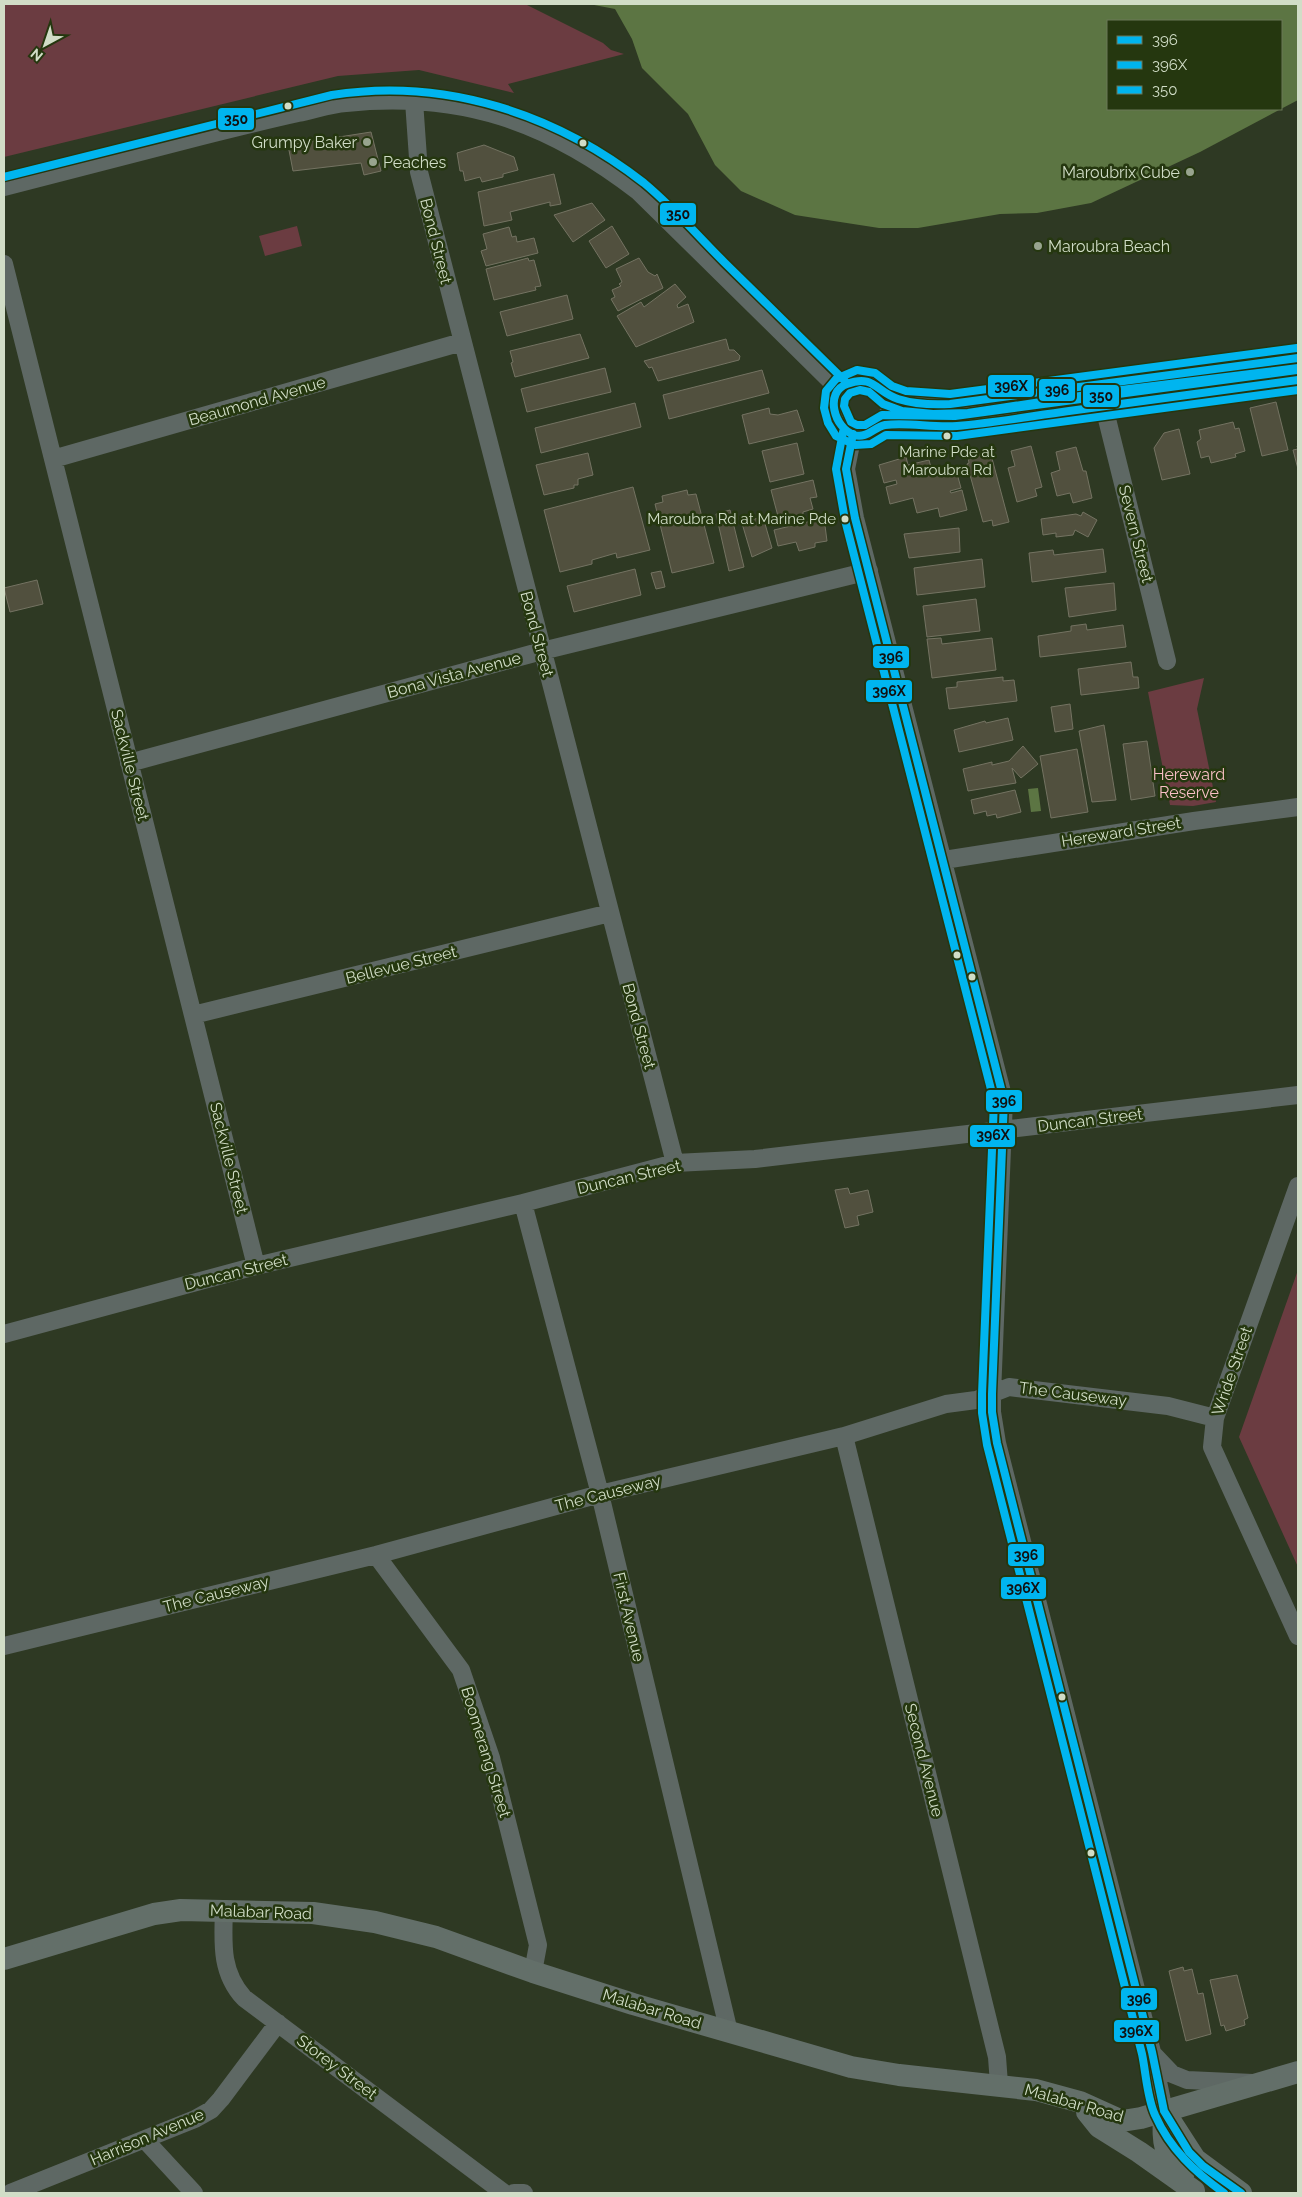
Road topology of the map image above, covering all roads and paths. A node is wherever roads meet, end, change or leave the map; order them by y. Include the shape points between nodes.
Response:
1 (414, 101) junction
2 (4, 187) edge
3 (4, 264) edge
4 (462, 342) junction
5 (1298, 358) edge
6 (1298, 380) edge
7 (840, 390) junction
8 (884, 392) junction
9 (1104, 407) junction
10 (883, 425) junction
11 (852, 434) junction
12 (53, 459) junction
13 (869, 571) junction
14 (542, 651) junction
15 (1167, 661) dead end
16 (129, 763) junction
17 (1298, 807) edge
18 (944, 860) junction
19 (610, 912) junction
20 (192, 1015) junction
21 (1298, 1094) edge
22 (1004, 1131) junction
23 (675, 1163) junction
24 (1298, 1186) edge
25 (522, 1203) junction
26 (256, 1266) junction
27 (4, 1333) edge
28 (992, 1394) junction
29 (1214, 1418) junction
30 (844, 1436) junction
31 (600, 1494) junction
32 (376, 1555) junction
33 (1298, 1636) edge
34 (4, 1646) edge
35 (224, 1909) junction
36 (4, 1959) edge
37 (534, 1972) junction
38 (278, 2023) junction
39 (729, 2032) junction
40 (1152, 2052) junction
41 (1298, 2072) edge
42 (1258, 2083) junction
43 (999, 2084) junction
44 (1080, 2102) junction
45 (1164, 2111) junction
46 (145, 2140) junction
47 (1196, 2192) edge
48 (10, 2193) edge
49 (194, 2193) edge
50 (504, 2193) edge
51 (514, 2193) edge
52 (524, 2193) edge
53 (1241, 2193) edge

1 - 2 street via 344,103 231,128
1 - 4 street, Bond Street via 419,172
1 - 7 street via 499,115 560,139 614,173 639,192
3 - 12 street, Sackville Street
4 - 12 street, Beaumond Avenue
4 - 14 street, Bond Street
5 - 8 street via 951,404 905,401
6 - 9 street
7 - 8 street via 846,384 862,380
7 - 11 street via 835,398 834,415 838,424
8 - 10 street via 889,409
9 - 10 street via 956,426
9 - 15 street, Severn Street
10 - 11 street via 869,434
11 - 13 street via 846,469
12 - 16 street, Sackville Street
13 - 14 street, Bona Vista Avenue
13 - 18 street
14 - 16 street, Bona Vista Avenue
14 - 19 street, Bond Street
16 - 20 street, Sackville Street
17 - 18 street, Hereward Street via 1194,820
18 - 22 street via 1004,1100
19 - 20 street, Bellevue Street
19 - 23 street, Bond Street
20 - 26 street, Sackville Street
21 - 22 street, Duncan Street
22 - 23 street, Duncan Street via 755,1159
22 - 28 street
23 - 25 street, Duncan Street
24 - 29 street, Wride Street
25 - 26 street, Duncan Street
25 - 31 street, First Avenue
26 - 27 street, Duncan Street
28 - 29 street, The Causeway via 1009,1387 1168,1406
28 - 30 street, The Causeway via 946,1404
28 - 40 street via 992,1412 1003,1469
29 - 33 street, Wride Street via 1212,1447
30 - 31 street, The Causeway
30 - 43 street, Second Avenue via 997,2057
31 - 32 street, The Causeway
31 - 39 street, First Avenue
32 - 34 street, The Causeway
32 - 37 street, Boomerang Street via 460,1670 491,1758 538,1946
35 - 36 main road, Malabar Road via 154,1914
35 - 37 main road, Malabar Road via 313,1913 403,1927
35 - 38 street, Storey Street via 223,1950 232,1982 244,1998
37 - 39 main road, Malabar Road
38 - 46 street, Harrison Avenue via 211,2110
38 - 50 street, Storey Street
39 - 43 main road, Malabar Road via 851,2067
40 - 42 street via 1172,2074 1187,2080
40 - 45 street
41 - 42 main road, Malabar Road
42 - 45 main road, Malabar Road
43 - 44 main road, Malabar Road
44 - 45 main road, Malabar Road via 1122,2121
44 - 47 main road via 1099,2127
45 - 47 main road via 1163,2145 1168,2157
45 - 53 main road via 1195,2159
46 - 48 street, Harrison Avenue
46 - 49 street
51 - 52 street

